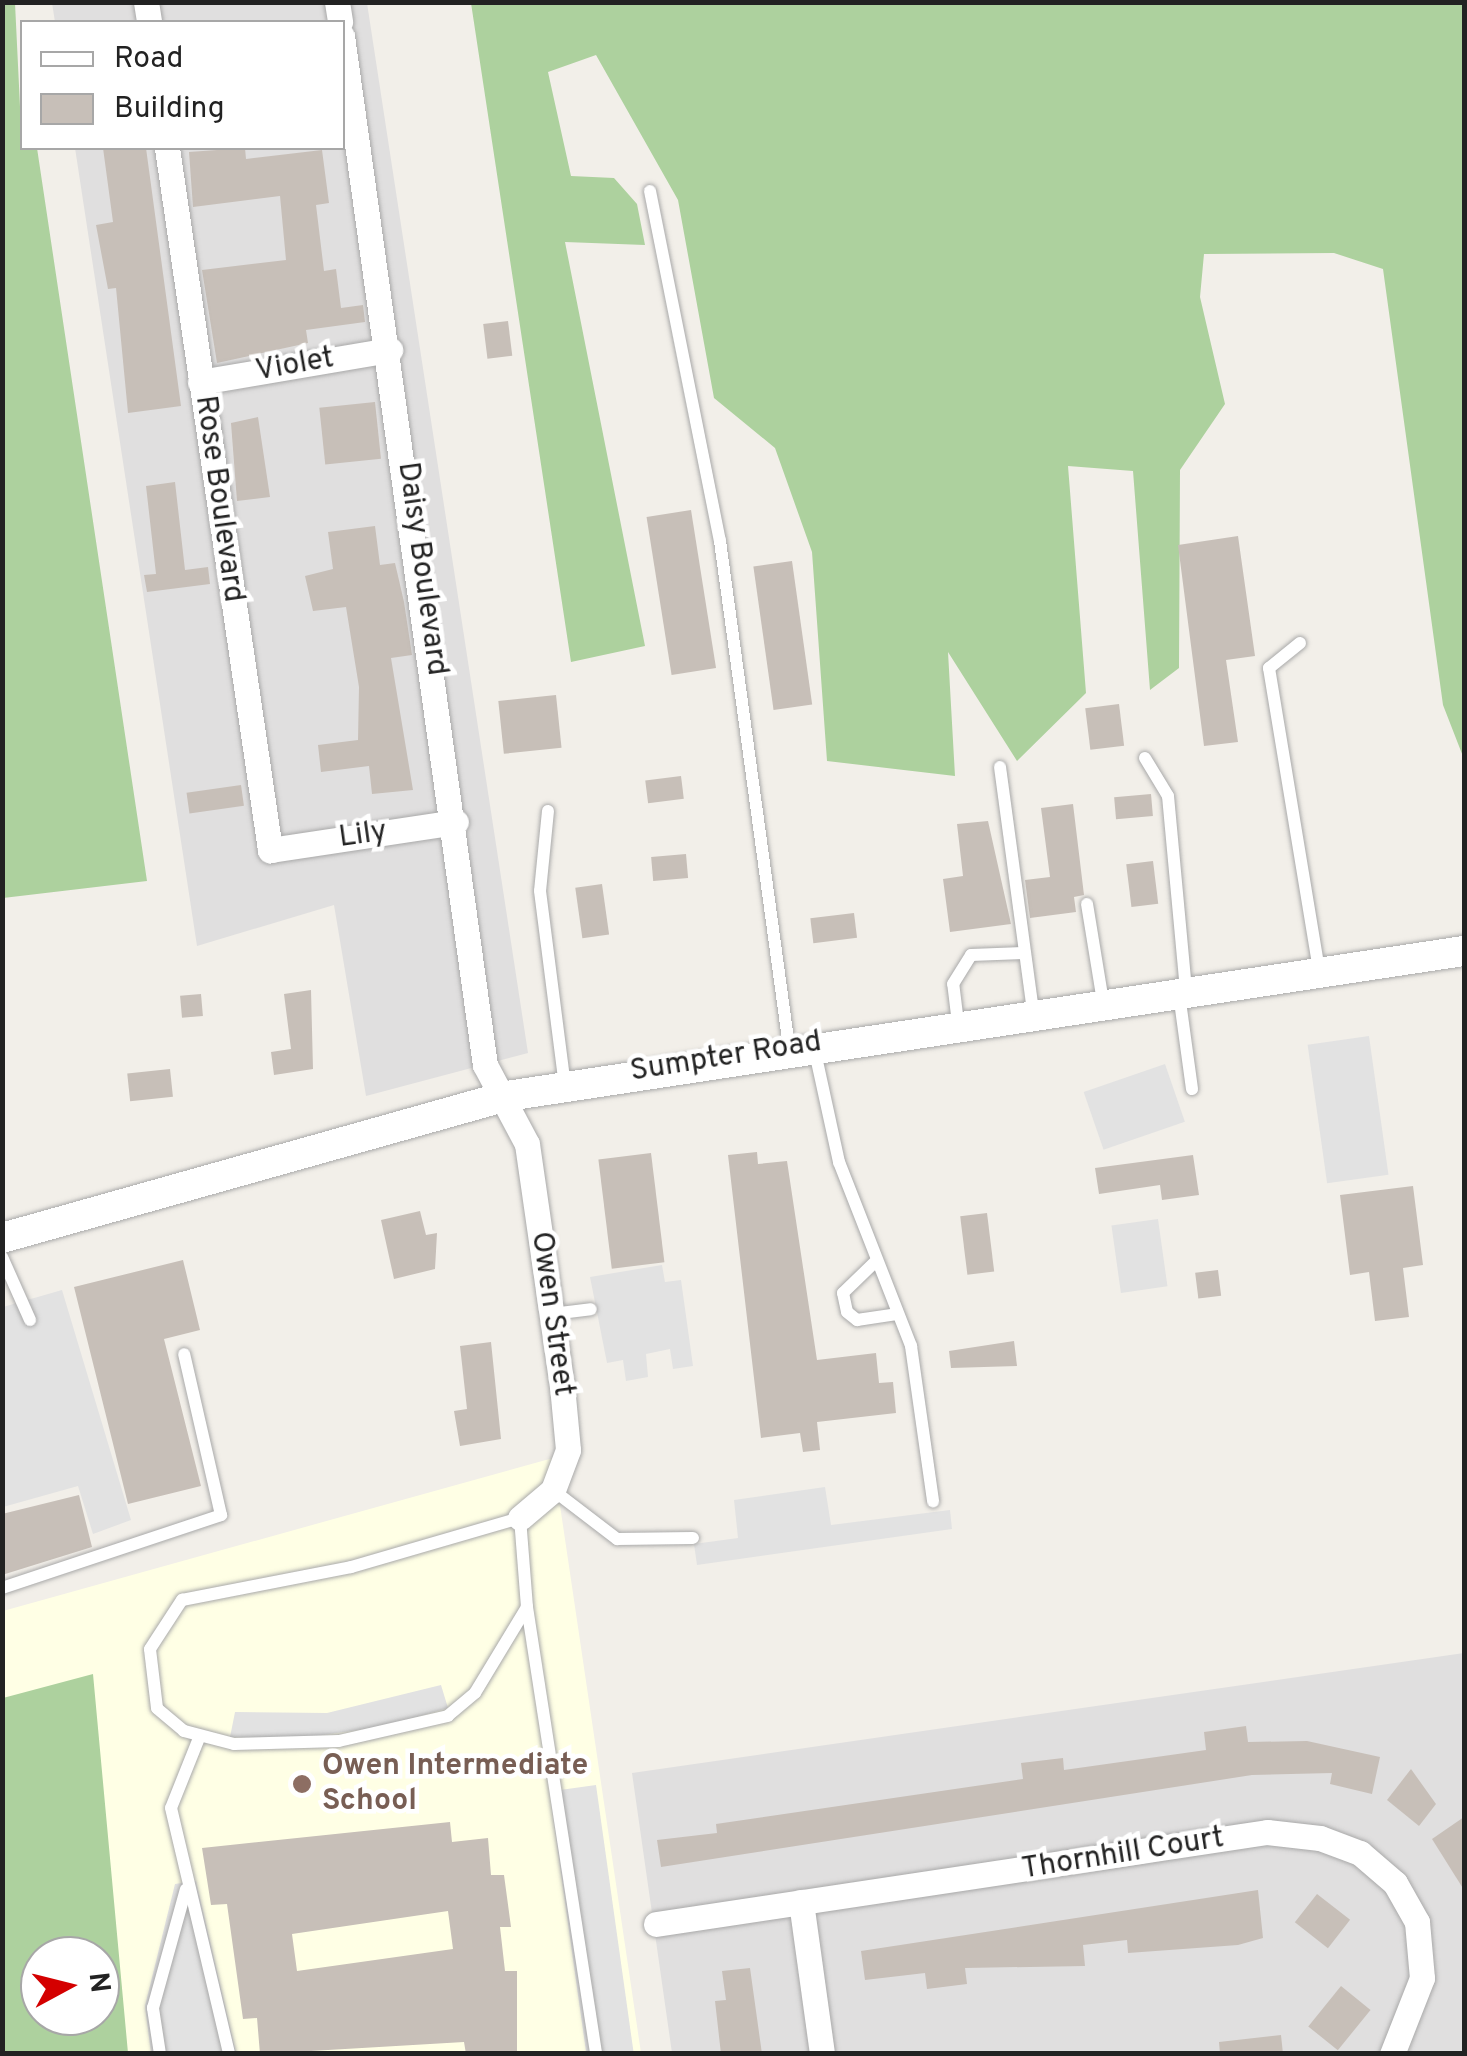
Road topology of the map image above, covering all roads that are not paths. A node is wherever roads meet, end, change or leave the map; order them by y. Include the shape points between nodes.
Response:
1 (345, 56) edge
2 (167, 150) edge
3 (650, 192) dead end
4 (390, 350) junction
5 (200, 382) junction
6 (1300, 643) dead end
7 (1145, 758) dead end
8 (1000, 767) dead end
9 (548, 811) dead end
10 (456, 822) junction
11 (270, 850) joint
12 (1087, 904) dead end
13 (1464, 950) edge
14 (1023, 953) junction
15 (1318, 971) junction
16 (1182, 991) junction
17 (1104, 1002) junction
18 (1033, 1012) junction
19 (958, 1022) junction
20 (801, 1045) junction
21 (565, 1086) junction
22 (1192, 1089) dead end
23 (507, 1096) junction
24 (2, 1238) edge
25 (2, 1257) edge
26 (876, 1261) junction
27 (591, 1309) dead end
28 (552, 1314) junction
29 (898, 1314) junction
30 (30, 1320) dead end
31 (184, 1354) dead end
32 (553, 1490) junction
33 (933, 1501) dead end
34 (520, 1518) junction
35 (692, 1538) dead end
36 (2, 1588) edge
37 (527, 1607) junction
38 (199, 1738) junction
39 (186, 1887) junction
40 (802, 1902) junction
41 (656, 1924) dead end
42 (160, 2054) edge
43 (229, 2054) edge
44 (596, 2054) edge
45 (822, 2054) edge
46 (1392, 2054) edge

1 - 4 street, Daisy Boulevard
2 - 5 street, Rose Boulevard
3 - 20 lane via 720,541
4 - 5 street, Violet
4 - 10 street, Daisy Boulevard
5 - 11 street, Rose Boulevard
6 - 15 lane via 1269,668
7 - 16 lane via 1168,796
8 - 14 lane
9 - 21 lane via 540,890
10 - 11 street, Lily
10 - 23 street, Daisy Boulevard via 485,1065
12 - 17 lane
13 - 15 street, Sumpter Road
14 - 18 lane
14 - 19 lane via 971,955 953,984
15 - 16 street, Sumpter Road
16 - 17 street, Sumpter Road
16 - 22 lane
17 - 18 street, Sumpter Road
18 - 19 street, Sumpter Road
19 - 20 street, Sumpter Road
20 - 21 street, Sumpter Road
20 - 26 lane
21 - 23 street, Sumpter Road
23 - 24 street, Sumpter Road
23 - 28 street, Owen Street via 527,1144
25 - 30 lane
26 - 29 lane
26 - 29 lane via 848,1284 847,1312 857,1320
27 - 28 lane
28 - 32 street, Owen Street via 568,1450
29 - 33 lane via 911,1346
31 - 36 lane via 221,1516
32 - 34 street
32 - 35 lane via 618,1539
34 - 37 lane
34 - 38 lane via 352,1567 182,1600 150,1648 148,1688 173,1725
37 - 38 lane via 475,1692 448,1716 340,1741
37 - 44 lane
38 - 39 lane via 171,1808
39 - 42 lane via 153,2008
39 - 43 lane via 216,1975
40 - 41 street, Thornhill Court
40 - 45 street
40 - 46 street, Thornhill Court via 1267,1832 1320,1838 1360,1853 1395,1883 1416,1922 1420,1990

